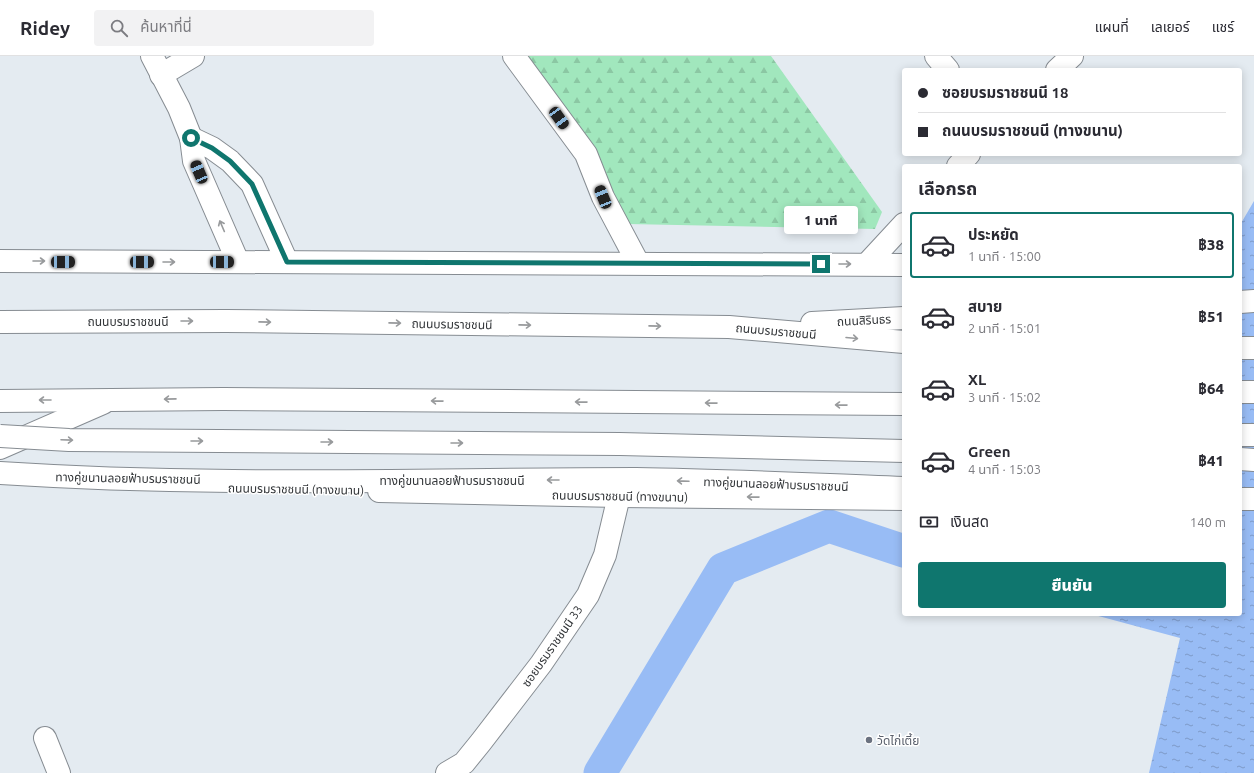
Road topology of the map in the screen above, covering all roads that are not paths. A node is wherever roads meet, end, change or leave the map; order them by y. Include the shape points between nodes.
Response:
1 (193, 56) edge
2 (514, 56) edge
3 (936, 56) edge
4 (1072, 56) edge
5 (157, 65) edge
6 (946, 68) edge
7 (1059, 68) edge
8 (191, 138) junction
9 (967, 156) edge
10 (960, 164) edge
11 (902, 226) edge
12 (0, 261) edge
13 (238, 262) junction
14 (287, 262) junction
15 (638, 263) junction
16 (866, 264) junction
17 (902, 265) edge
18 (1254, 301) edge
19 (1242, 302) edge
20 (0, 312) edge
21 (902, 318) edge
22 (78, 321) junction
23 (0, 322) edge
24 (729, 327) junction
25 (902, 342) edge
26 (1242, 348) edge
27 (1254, 348) edge
28 (1242, 392) edge
29 (1254, 392) edge
30 (112, 400) junction
31 (0, 401) edge
32 (902, 406) edge
33 (1242, 435) edge
34 (1254, 435) edge
35 (0, 436) edge
36 (0, 448) edge
37 (902, 451) edge
38 (1242, 459) edge
39 (1254, 460) edge
40 (0, 473) edge
41 (0, 484) edge
42 (902, 488) edge
43 (619, 496) junction
44 (902, 499) edge
45 (1242, 499) edge
46 (1254, 500) edge
47 (45, 738) dead end
48 (59, 773) edge
49 (447, 773) edge

1 - 5 main road
2 - 15 main road via 586,154 603,197
3 - 6 main road
4 - 7 main road
5 - 8 main road
13 -> 8 main road via 194,161
8 - 14 main road via 212,148 230,161 252,184
9 - 10 main road
11 - 16 main road
12 -> 13 main road
13 - 14 main road
14 - 15 main road
15 -> 16 main road
16 - 17 main road
18 - 19 main road
20 - 22 main road
21 - 24 main road, ถนนสิรินธร
22 - 23 main road, ถนนบรมราชชนนี
22 -> 24 main road, ถนนบรมราชชนนี
24 -> 25 main road, ถนนบรมราชชนนี
26 - 27 main road
28 - 29 main road
30 -> 31 main road
32 -> 30 main road
30 - 36 main road
33 - 34 main road
35 -> 37 main road, bridge via 69,440 628,445
38 - 39 main road
42 -> 40 main road, ทางคู่ขนานลอยฟ้าบรมราชชนนี via 640,479 226,480 64,477
41 - 43 main road, ถนนบรมราชชนนี (ทางขนาน)
44 -> 43 main road, ถนนบรมราชชนนี (ทางขนาน)
43 - 49 main road, ซอยบรมราชชนนี 33 via 605,555 588,594 542,664 481,742 464,763
45 - 46 main road
47 - 48 main road

